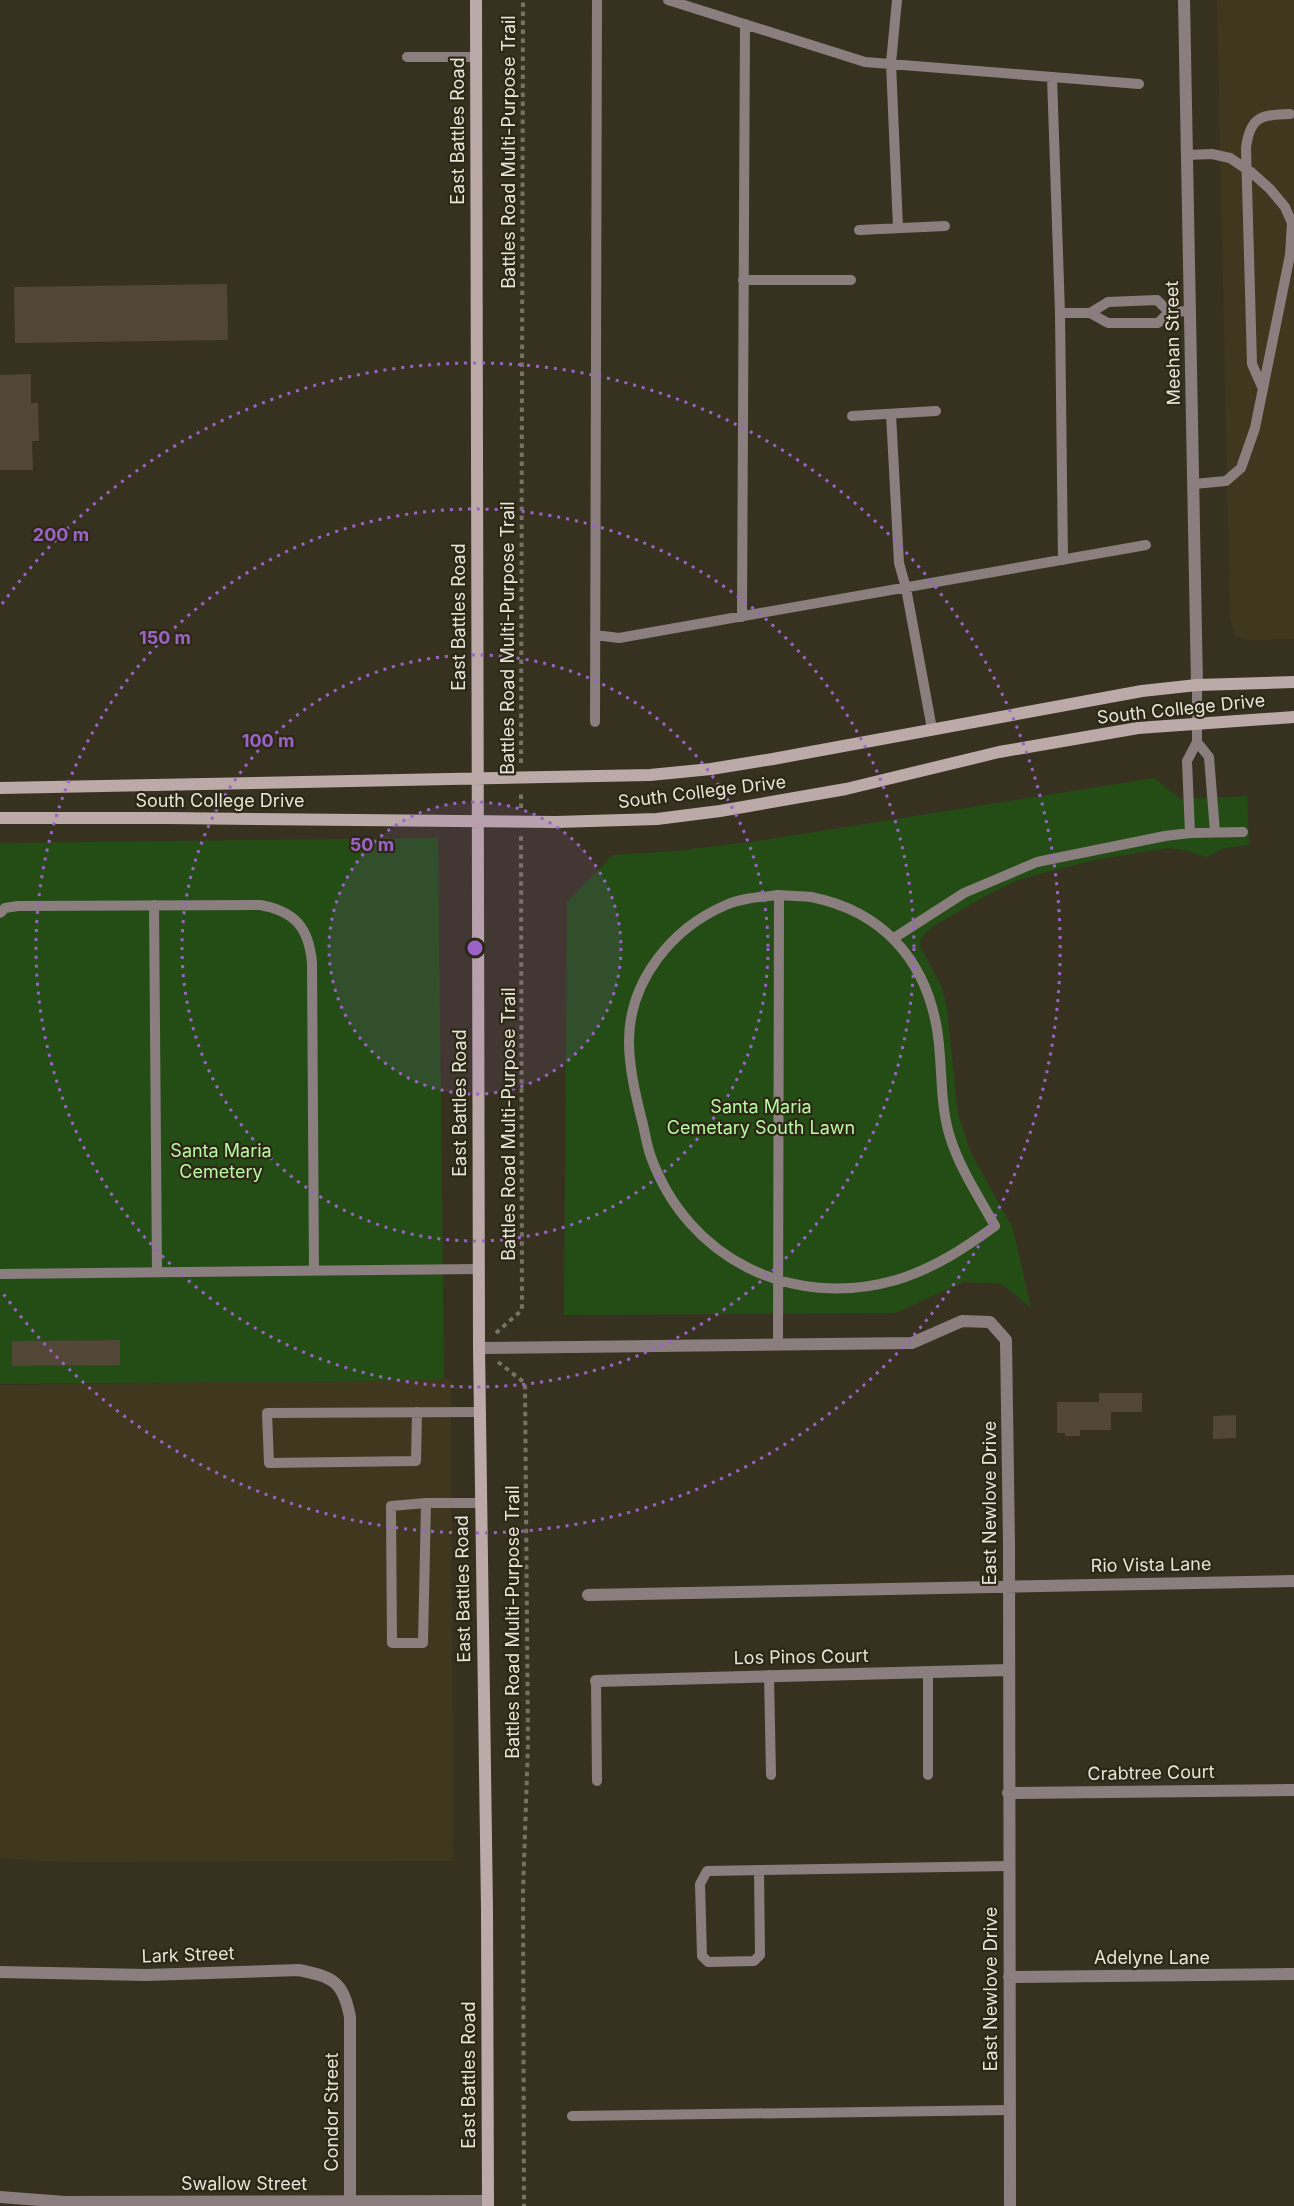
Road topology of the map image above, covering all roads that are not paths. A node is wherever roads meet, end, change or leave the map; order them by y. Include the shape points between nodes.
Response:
1 (476, 0) edge
2 (597, 0) edge
3 (668, 0) edge
4 (897, 0) edge
5 (1184, 0) edge
6 (744, 24) junction
7 (407, 57) dead end
8 (476, 57) junction
9 (891, 63) junction
10 (1052, 77) junction
11 (1139, 84) dead end
12 (1290, 114) dead end
13 (1187, 155) junction
14 (1246, 169) junction
15 (945, 226) dead end
16 (898, 228) junction
17 (859, 230) dead end
18 (743, 280) junction
19 (851, 280) dead end
20 (1190, 311) junction
21 (1169, 312) junction
22 (1060, 313) junction
23 (1090, 313) junction
24 (1263, 389) junction
25 (936, 411) dead end
26 (891, 414) junction
27 (852, 416) dead end
28 (1194, 484) junction
29 (1146, 545) dead end
30 (1063, 560) junction
31 (906, 588) junction
32 (742, 617) junction
33 (595, 635) junction
34 (1294, 682) edge
35 (1197, 685) junction
36 (1294, 717) edge
37 (595, 722) dead end
38 (1197, 723) junction
39 (932, 729) junction
40 (1197, 742) junction
41 (477, 778) junction
42 (0, 788) edge
43 (0, 818) edge
44 (477, 821) junction
45 (1215, 832) junction
46 (1243, 832) dead end
47 (1190, 833) junction
48 (779, 895) junction
49 (154, 905) junction
50 (0, 913) edge
51 (894, 938) junction
52 (479, 1269) junction
53 (314, 1271) junction
54 (157, 1272) junction
55 (0, 1274) edge
56 (778, 1282) junction
57 (778, 1345) junction
58 (479, 1348) junction
59 (417, 1412) junction
60 (480, 1412) junction
61 (426, 1503) junction
62 (480, 1503) junction
63 (1294, 1581) edge
64 (1008, 1586) junction
65 (588, 1595) dead end
66 (1008, 1670) junction
67 (928, 1672) junction
68 (769, 1675) junction
69 (596, 1681) joint
70 (771, 1775) dead end
71 (928, 1775) dead end
72 (597, 1781) dead end
73 (1294, 1790) edge
74 (1008, 1793) junction
75 (1009, 1866) junction
76 (759, 1870) junction
77 (0, 1972) edge
78 (1294, 1974) edge
79 (1009, 1977) junction
80 (350, 2017) joint
81 (1010, 2110) junction
82 (572, 2116) dead end
83 (0, 2197) edge
84 (350, 2204) edge
85 (488, 2204) edge
86 (1010, 2206) edge

1 - 8 street, East Battles Road
2 - 33 lane
3 - 6 lane
4 - 9 lane
5 - 13 street, Meehan Street
6 - 9 lane via 865,62
6 - 18 lane
7 - 8 lane
8 - 41 street, East Battles Road
9 - 10 lane
9 - 16 lane
10 - 11 lane
10 - 22 lane
12 - 14 lane via 1263,116 1254,123 1248,133
13 - 14 lane via 1230,158
13 - 20 street, Meehan Street
14 - 24 lane via 1252,364
14 - 24 lane via 1270,189 1292,223 1290,255
15 - 16 lane
16 - 17 lane
18 - 19 lane
18 - 32 lane
20 - 21 lane
20 - 28 street, Meehan Street
21 - 23 lane via 1158,323 1108,323
21 - 23 lane via 1157,300 1108,302
22 - 23 lane
22 - 30 lane
24 - 28 lane via 1241,468 1226,481
25 - 26 lane
26 - 27 lane
26 - 31 lane via 899,563
28 - 35 street, Meehan Street
29 - 30 lane
30 - 31 lane
31 - 32 lane
31 - 39 lane
32 - 33 lane via 619,638
33 - 37 lane
34 - 35 street, South College Drive
35 - 38 lane
35 - 39 street, South College Drive via 1142,691
36 - 38 street, South College Drive
38 - 40 lane
38 - 44 street, South College Drive via 1138,728 999,752 846,789 720,812 606,822
39 - 41 street, South College Drive via 711,769 650,775
40 - 45 lane via 1209,757
40 - 47 lane via 1187,760
41 - 42 street, South College Drive
41 - 44 street, East Battles Road
43 - 44 street, South College Drive
44 - 52 street, East Battles Road
45 - 46 lane
45 - 47 lane
47 - 51 lane via 1037,862 964,893
48 - 51 lane via 810,897 841,906
48 - 56 lane
48 - 56 lane via 727,904 702,917 674,940 651,966 635,998 629,1039 631,1076 651,1157 673,1201 699,1234 732,1260
49 - 50 lane via 18,906
49 - 53 lane via 274,908 299,924 310,943
49 - 54 lane
51 - 56 lane via 915,965 929,995 950,1137 995,1226 954,1255 898,1280 859,1289 820,1289
52 - 53 lane
52 - 58 street, East Battles Road
53 - 54 lane
54 - 55 lane
56 - 57 lane
57 - 58 street, East Newlove Drive
57 - 64 street, East Newlove Drive via 912,1343 962,1321 990,1322 1006,1340
58 - 60 street, East Battles Road
59 - 59 lane via 267,1413 269,1463 416,1461
59 - 60 lane
60 - 62 street, East Battles Road
61 - 61 lane via 391,1506 392,1643 423,1643
61 - 62 lane
62 - 85 street, East Battles Road
63 - 64 street, Rio Vista Lane
64 - 65 street, Rio Vista Lane
64 - 66 street, East Newlove Drive
66 - 67 street, Los Pinos Court
66 - 74 street, East Newlove Drive
67 - 68 street, Los Pinos Court
67 - 71 lane
68 - 69 street, Los Pinos Court
68 - 70 lane
69 - 72 lane
73 - 74 street, Crabtree Court
74 - 75 street, East Newlove Drive
75 - 76 lane
75 - 79 street, East Newlove Drive
76 - 76 lane via 760,1955 754,1961 708,1962 702,1956 700,1884 707,1871
77 - 80 street, Lark Street via 146,1975 299,1970 334,1980 347,2000
78 - 79 street, Adelyne Lane
79 - 81 street, East Newlove Drive
80 - 84 street, Condor Street
81 - 82 lane
81 - 86 street, East Newlove Drive
83 - 84 street, Swallow Street via 65,2202
84 - 85 street, Swallow Street

